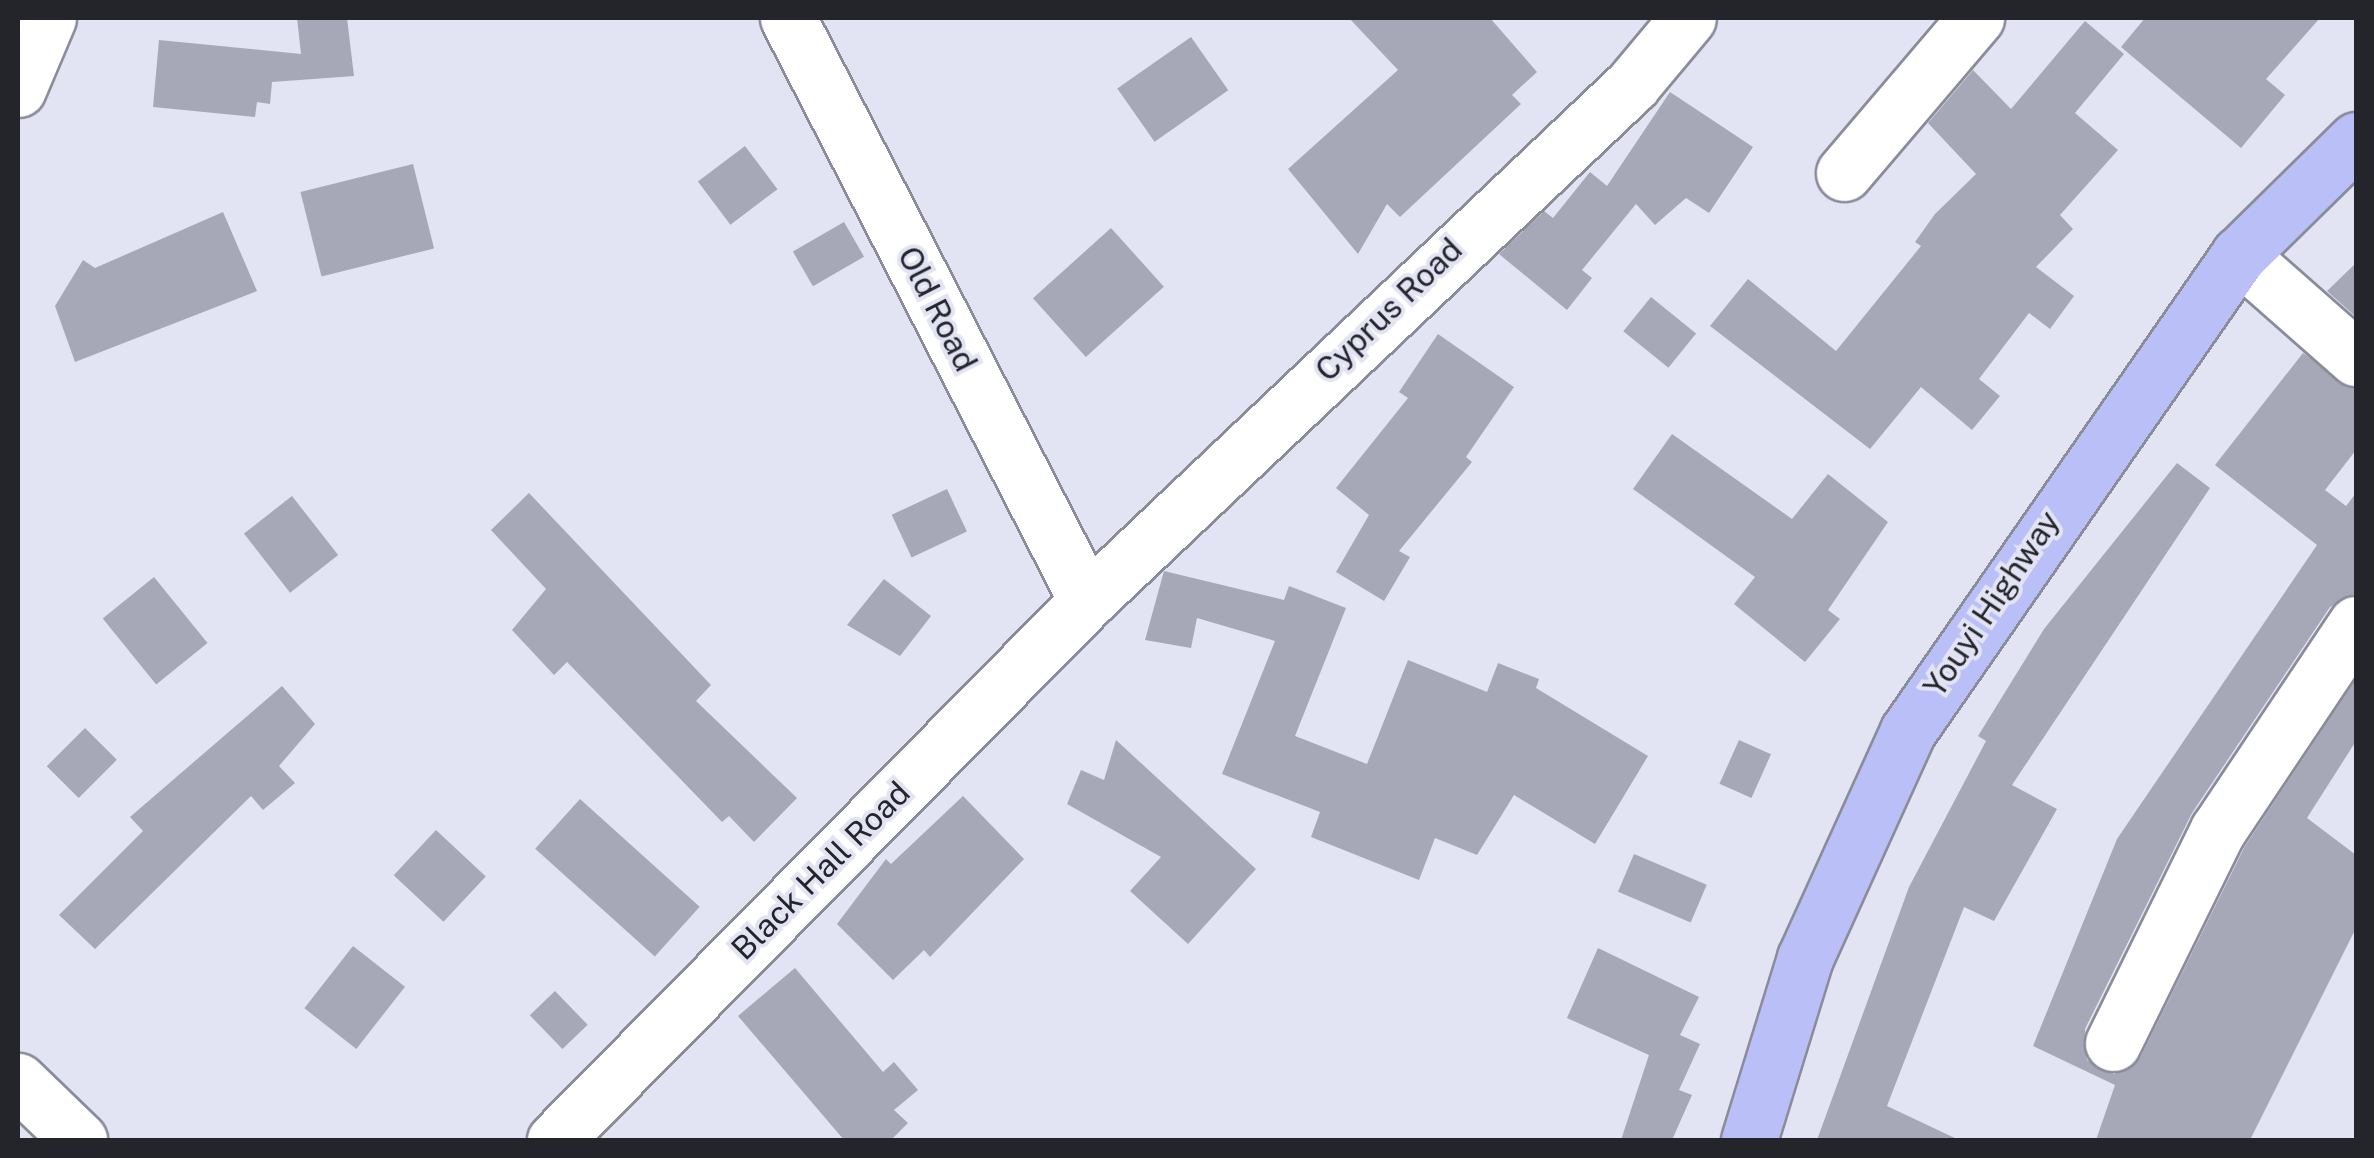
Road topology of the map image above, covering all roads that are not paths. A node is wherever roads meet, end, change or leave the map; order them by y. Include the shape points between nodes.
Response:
1 (48, 18) edge
2 (788, 18) edge
3 (1688, 18) edge
4 (1976, 18) edge
5 (18, 89) edge
6 (2356, 140) edge
7 (1844, 172) dead end
8 (2240, 254) junction
9 (2356, 358) edge
10 (1087, 601) junction
11 (2356, 624) edge
12 (2113, 1043) dead end
13 (18, 1081) edge
14 (79, 1140) edge
15 (555, 1140) edge
16 (1749, 1140) edge

1 - 5 street
2 - 10 street, Old Road
3 - 10 street, Cyprus Road via 1632,86
4 - 7 street
6 - 8 main road, Youyi Highway
8 - 9 street
8 - 16 main road, Youyi Highway via 1908,731 1805,958
10 - 15 street, Black Hall Road
11 - 12 street via 2218,830
13 - 14 street

